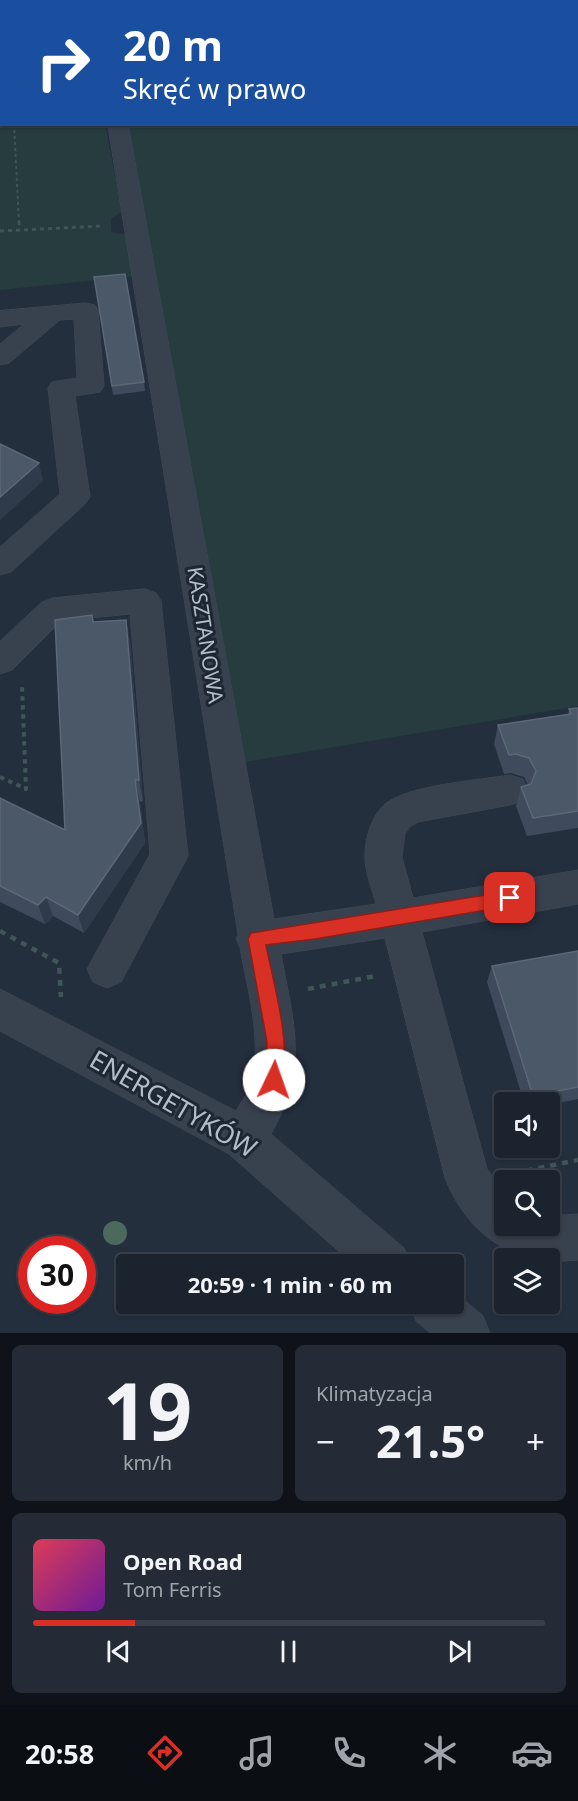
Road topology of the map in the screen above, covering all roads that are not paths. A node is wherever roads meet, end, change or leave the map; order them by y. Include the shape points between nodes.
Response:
1 (118, 126) edge
2 (53, 313) junction
3 (0, 319) edge
4 (0, 357) edge
5 (0, 564) edge
6 (10, 652) edge
7 (510, 790) dead end
8 (578, 887) edge
9 (397, 918) junction
10 (256, 939) junction
11 (107, 969) dead end
12 (0, 1009) edge
13 (244, 1138) junction
14 (494, 1215) edge
15 (531, 1236) edge
16 (578, 1237) edge
17 (377, 1254) edge
18 (444, 1314) edge
19 (466, 1333) edge

1 - 10 street, KASZTANOWA
2 - 3 street
2 - 4 street
2 - 5 street via 86,310 91,386 61,388 75,497
6 - 11 street via 53,610 145,601 169,856
7 - 9 street via 413,807 394,818 383,857
8 - 9 street
9 - 10 street
9 - 14 street via 467,1178
10 - 13 street, KASZTANOWA via 276,1042 276,1061 269,1095
12 - 13 street, ENERGETYKÓW
13 - 17 street, ENERGETYKÓW
15 - 16 street via 559,1241
18 - 19 street

